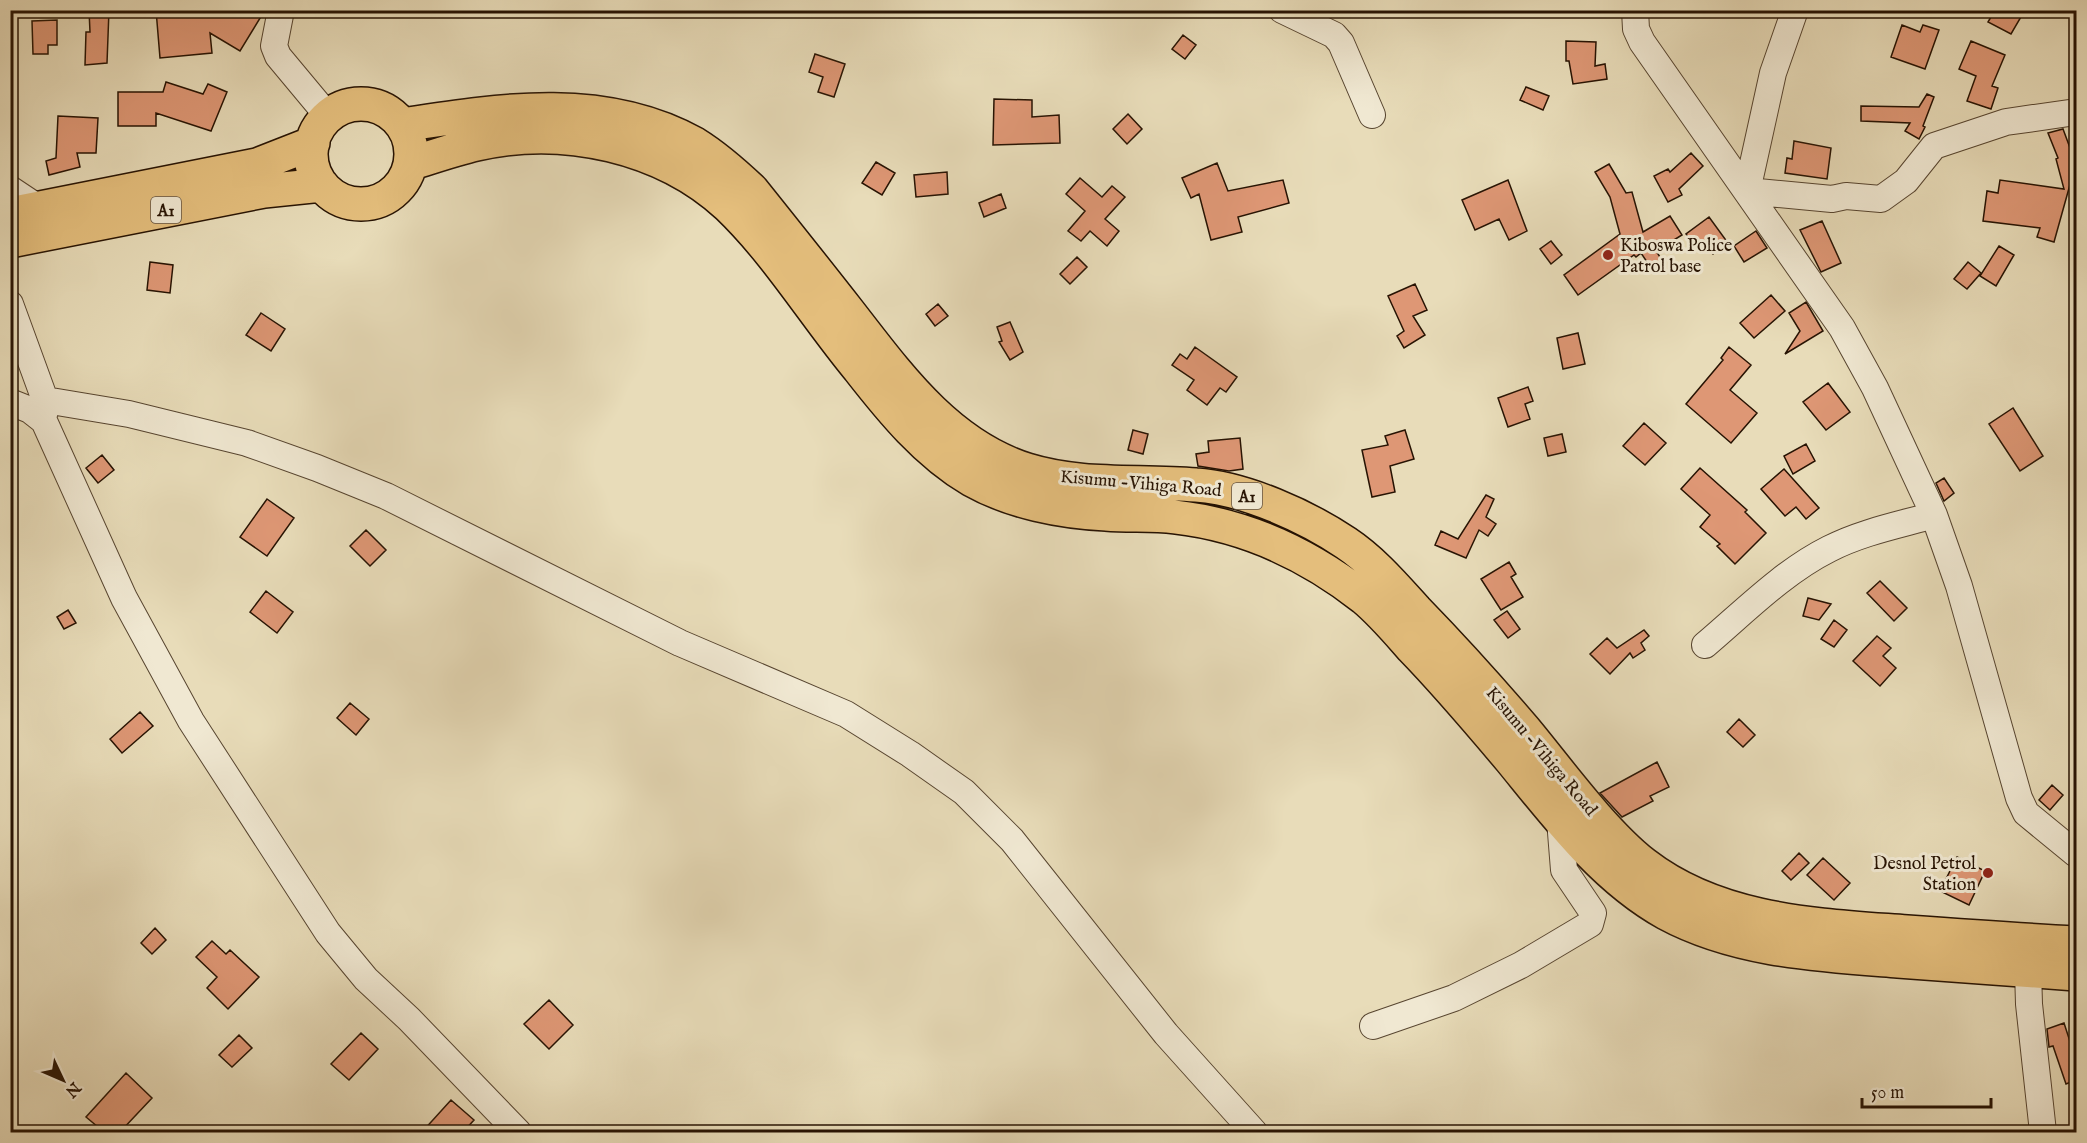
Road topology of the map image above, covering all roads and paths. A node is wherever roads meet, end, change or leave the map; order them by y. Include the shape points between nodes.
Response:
1 (281, 10) edge
2 (1282, 10) edge
3 (1635, 10) edge
4 (1795, 10) edge
5 (2076, 112) edge
6 (1372, 115) dead end
7 (402, 125) junction
8 (320, 130) junction
9 (410, 164) junction
10 (322, 185) junction
11 (10, 189) edge
12 (1747, 191) junction
13 (25, 211) edge
14 (10, 241) edge
15 (10, 304) edge
16 (10, 402) edge
17 (44, 410) junction
18 (1934, 515) junction
19 (1705, 645) dead end
20 (1560, 820) junction
21 (2076, 854) edge
22 (2076, 944) edge
23 (2028, 970) junction
24 (2076, 974) edge
25 (1373, 1026) dead end
26 (518, 1132) edge
27 (1254, 1132) edge
28 (2043, 1132) edge

1 - 8 street via 274,46
2 - 6 street via 1341,42
3 - 12 street via 1636,29 1642,42
4 - 12 street via 1773,74
5 - 12 street via 2006,122 1934,146 1906,181 1881,199
7 - 8 highway, A1 via 391,113 359,104 342,108
7 - 9 highway via 410,144
7 - 22 highway, Kisumu -Vihiga Road / A1 via 502,110 602,112 661,128 695,144 752,190 903,381 959,434 1025,469 1067,480 1198,485 1229,490 1268,504 1347,544 1382,573 1479,677 1613,834 1644,864 1696,893 1728,908 1786,921
8 - 10 highway via 312,158
8 - 13 highway, A1 via 257,165
9 - 10 highway via 405,179 394,191 373,202 349,202
9 - 20 highway, Kisumu -Vihiga Road / A1 via 479,143 538,136 595,141 643,154 691,178 728,206 767,249 892,411 940,457 973,481 1020,499 1064,511 1212,522 1268,539 1327,570 1370,603 1459,697
10 - 14 highway, A1 via 264,191
11 - 13 street
12 - 18 street via 1842,328 1875,388
15 - 17 street
16 - 17 street via 30,410
17 - 26 street via 124,598 191,721 328,933 366,979
17 - 27 street via 129,414 247,443 317,468 407,507 680,643 846,714 964,792 1012,840 1166,1034
18 - 19 street via 1827,549 1776,585
18 - 21 street via 1959,586 2019,798 2026,813
20 - 23 highway, Kisumu -Vihiga Road / A1 via 1634,892 1683,921 1741,941 1792,952
20 - 25 street via 1564,870 1593,913 1590,924 1521,965 1454,998
23 - 24 highway, Kisumu -Vihiga Road / A1
23 - 28 street

